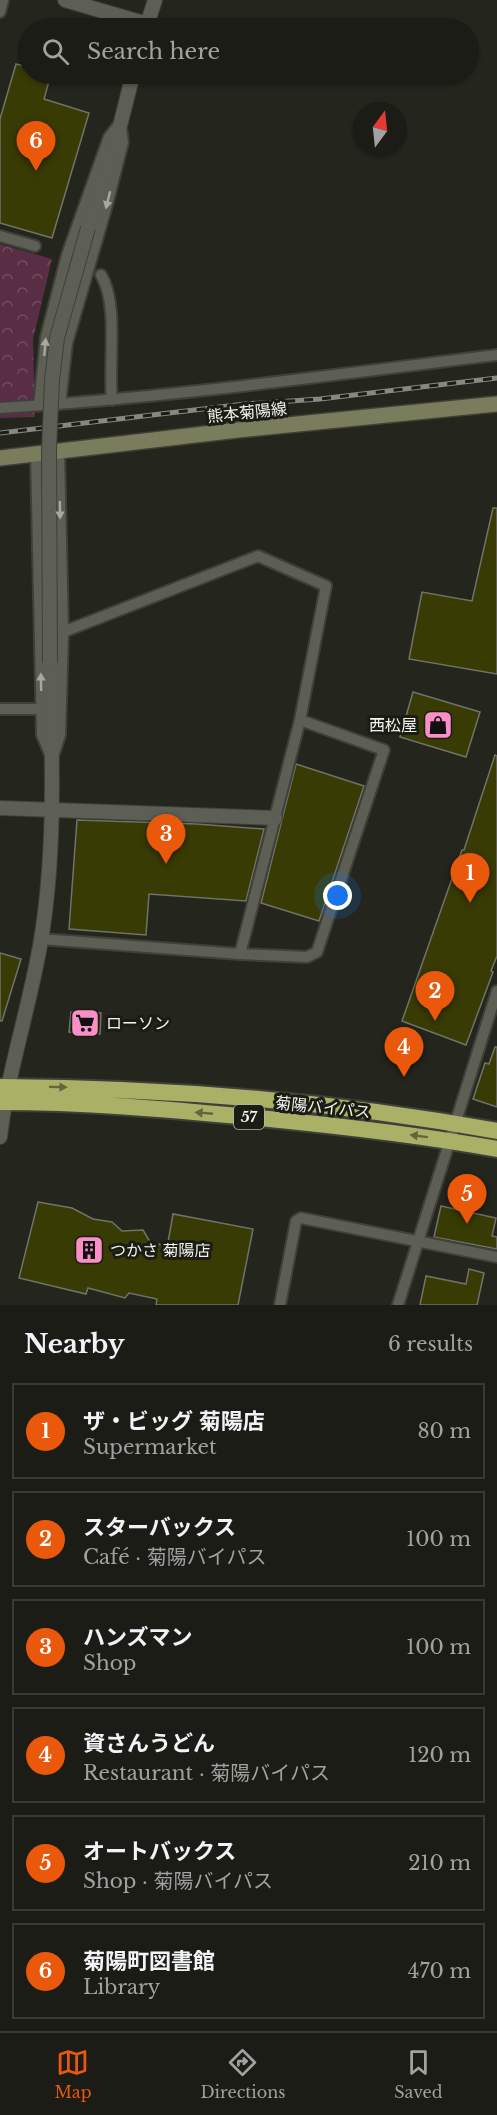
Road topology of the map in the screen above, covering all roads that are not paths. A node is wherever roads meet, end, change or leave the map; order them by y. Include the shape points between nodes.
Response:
1 (3, 0) edge
2 (65, 0) edge
3 (155, 0) edge
4 (0, 12) edge
5 (121, 18) edge
6 (149, 18) edge
7 (130, 84) edge
8 (121, 122) junction
9 (0, 236) edge
10 (35, 246) dead end
11 (101, 275) dead end
12 (497, 355) edge
13 (112, 400) junction
14 (60, 404) junction
15 (497, 404) edge
16 (39, 405) junction
17 (0, 408) edge
18 (59, 451) junction
19 (36, 454) junction
20 (0, 459) edge
21 (63, 632) junction
22 (0, 709) edge
23 (41, 709) junction
24 (300, 720) junction
25 (52, 759) junction
26 (0, 808) edge
27 (53, 809) junction
28 (275, 818) junction
29 (41, 939) junction
30 (240, 954) junction
31 (497, 991) edge
32 (495, 1004) edge
33 (3, 1094) edge
34 (454, 1123) junction
35 (497, 1131) edge
36 (0, 1137) edge
37 (449, 1140) junction
38 (497, 1149) edge
39 (417, 1242) junction
40 (497, 1257) edge
41 (280, 1305) edge
42 (398, 1305) edge

1 - 4 street
2 - 5 street
3 - 6 street
7 - 8 street
8 -> 14 street via 123,142 67,343
16 -> 8 street via 46,337 67,255 109,137
8 - 25 street, bridge via 57,338 52,380
9 - 10 street
11 - 13 street via 107,286 112,319
12 - 13 street
13 - 14 street
14 - 16 street
15 - 18 main road, 熊本菊陽線
16 - 17 street
18 - 19 main road, 熊本菊陽線
18 -> 21 street
19 - 20 main road, 熊本菊陽線
23 -> 19 street
21 - 24 street via 258,556 326,586
21 - 25 street via 60,735
22 - 23 street
23 - 25 street via 42,735
24 - 28 street
24 - 30 street via 384,750 317,952 307,957
25 - 27 street
26 - 27 street
27 - 28 street
27 - 29 street
28 - 30 street
29 - 30 street
29 - 33 street
31 - 32 street
32 - 34 street
33 -> 34 highway, 菊陽バイパス / 57 via 60,1087 188,1093 329,1105
33 - 36 street
37 -> 33 highway, 菊陽バイパス / 57 via 325,1124
34 - 35 highway, 菊陽バイパス / 57
34 - 37 street
37 - 38 highway, 菊陽バイパス / 57
37 - 39 street
39 - 40 street
39 - 41 street via 301,1218 296,1221
39 - 42 street

